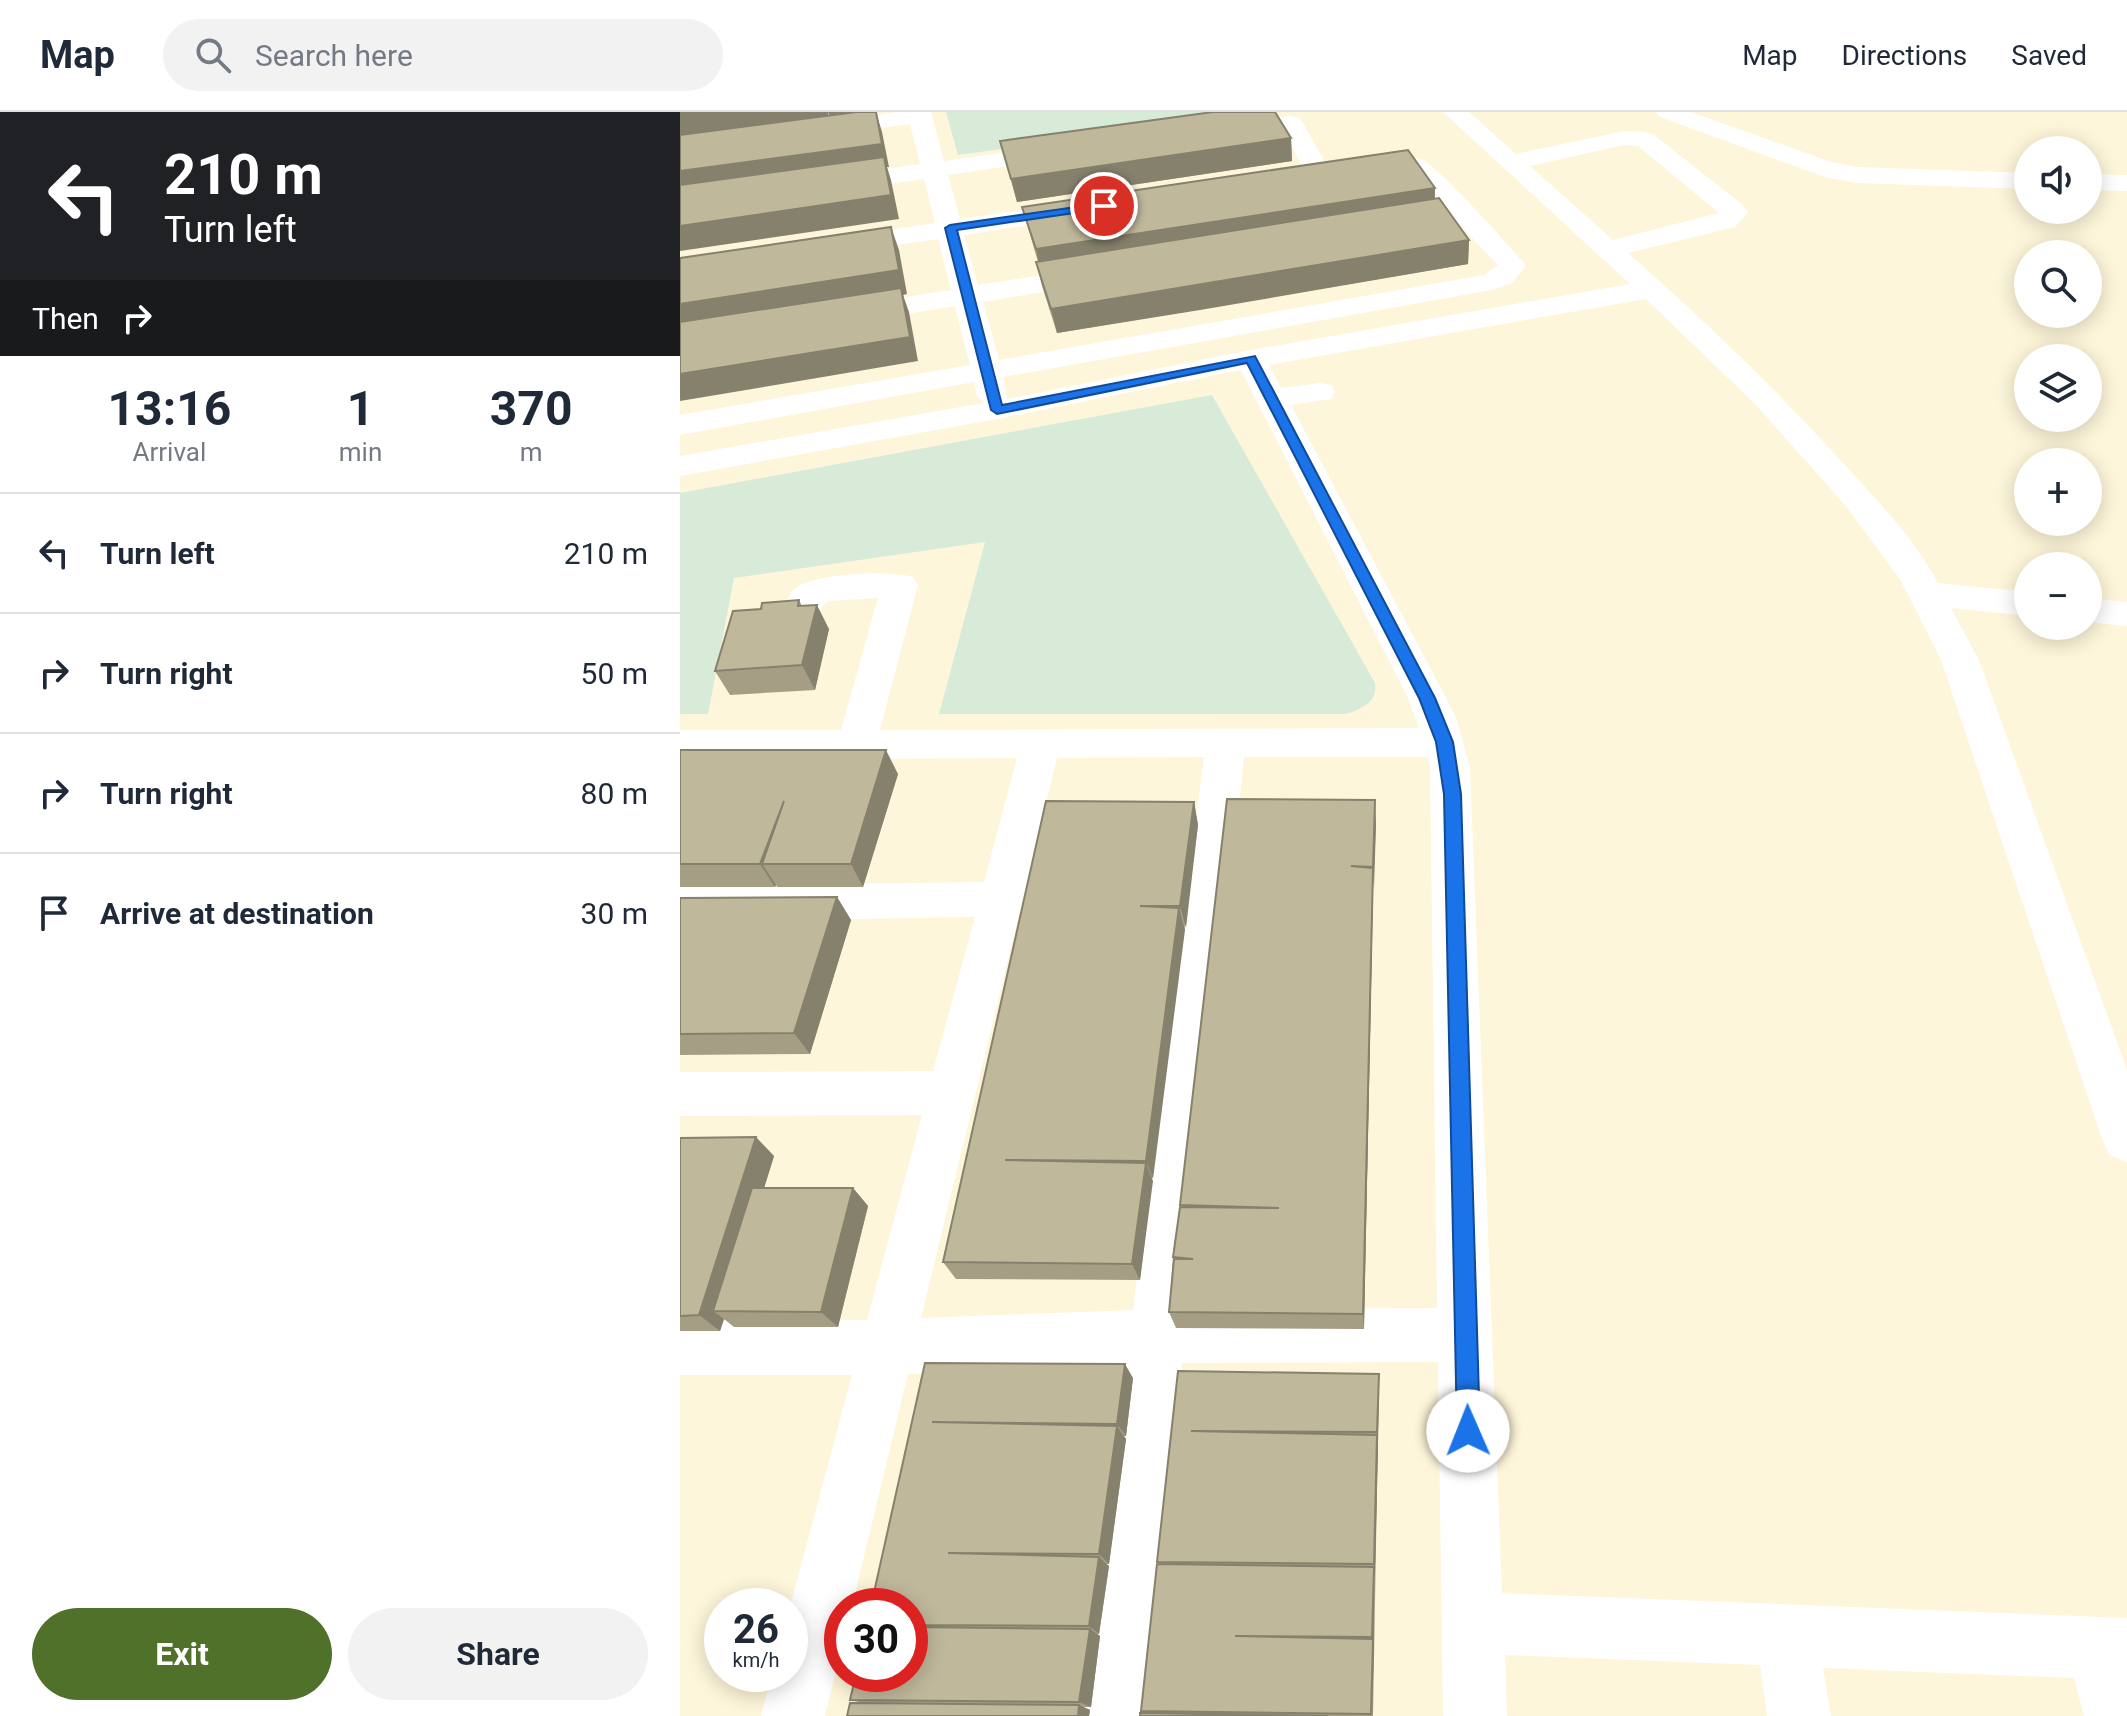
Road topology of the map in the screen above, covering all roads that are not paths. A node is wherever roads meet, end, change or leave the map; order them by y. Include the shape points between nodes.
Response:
1 (1455, 112) edge
2 (1668, 112) edge
3 (919, 114) edge
4 (800, 132) edge
5 (1195, 133) edge
6 (1088, 148) edge
7 (1514, 162) junction
8 (934, 169) junction
9 (1319, 175) junction
10 (1288, 179) edge
11 (2014, 180) edge
12 (2102, 182) edge
13 (2127, 183) edge
14 (814, 187) edge
15 (1104, 206) edge
16 (1464, 215) junction
17 (1433, 220) edge
18 (950, 228) junction
19 (815, 249) edge
20 (1609, 249) junction
21 (1123, 271) edge
22 (1653, 289) junction
23 (968, 296) junction
24 (817, 320) edge
25 (986, 370) junction
26 (1261, 378) junction
27 (1320, 392) dead end
28 (997, 410) junction
29 (680, 425) edge
30 (680, 466) edge
31 (1928, 594) junction
32 (2014, 603) edge
33 (2102, 611) edge
34 (2127, 614) edge
35 (801, 621) edge
36 (1444, 742) junction
37 (857, 743) junction
38 (1041, 743) junction
39 (1226, 743) junction
40 (680, 745) edge
41 (1001, 899) junction
42 (680, 904) edge
43 (952, 1093) junction
44 (680, 1094) edge
45 (2127, 1139) edge
46 (1466, 1335) junction
47 (1157, 1336) junction
48 (887, 1347) junction
49 (680, 1348) edge
50 (1473, 1623) junction
51 (1787, 1635) junction
52 (2112, 1649) edge
53 (793, 1716) edge
54 (1113, 1716) edge
55 (1475, 1716) edge
56 (1799, 1716) edge
57 (2116, 1716) edge

1 - 7 street
2 - 11 street via 1825,169
3 - 4 street
3 - 8 street
5 - 9 street via 1291,123
6 - 8 street
7 - 20 street
7 - 20 street via 1624,138 1644,139 1735,212 1726,221
8 - 14 street
8 - 18 street
9 - 10 street
9 - 16 street via 1408,163
12 - 13 street
15 - 18 street
16 - 17 street
16 - 25 street via 1512,266 1502,277
18 - 19 street
18 - 23 street
20 - 22 street
21 - 23 street
22 - 26 street
22 - 31 street via 1821,457 1893,542
23 - 24 street
23 - 25 street
25 - 28 street
25 - 29 street
26 - 27 street
26 - 28 street
26 - 36 street via 1427,698
28 - 30 street
31 - 32 street
31 - 45 street via 1960,660
33 - 34 street
35 - 37 street via 806,598 818,591 900,585
36 - 39 street
36 - 46 street via 1453,794
37 - 38 street
37 - 40 street
38 - 39 street
38 - 41 street
39 - 47 street
41 - 42 street
41 - 43 street
43 - 44 street
43 - 48 street
46 - 47 street
46 - 50 street
47 - 48 street
47 - 54 street
48 - 49 street
48 - 53 street
50 - 51 street
50 - 55 street
51 - 52 street
51 - 56 street
52 - 57 street

